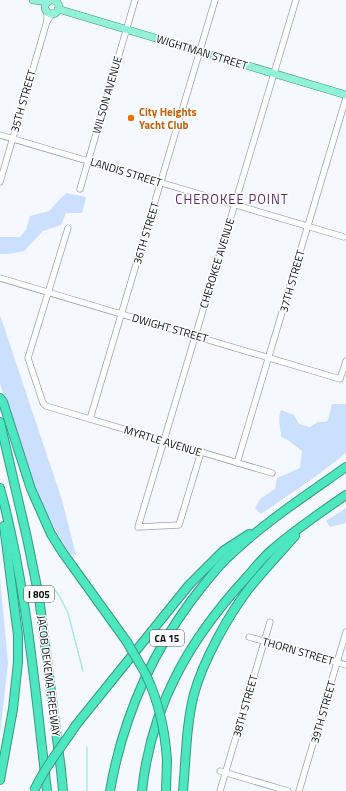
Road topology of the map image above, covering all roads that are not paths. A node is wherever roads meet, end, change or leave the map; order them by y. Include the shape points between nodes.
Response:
1 (134, 0) edge
2 (215, 0) edge
3 (296, 0) edge
4 (35, 1) edge
5 (51, 6) edge
6 (126, 29) junction
7 (200, 52) junction
8 (274, 73) junction
9 (346, 95) edge
10 (346, 98) edge
11 (0, 135) edge
12 (13, 139) junction
13 (88, 161) junction
14 (0, 182) edge
15 (161, 183) junction
16 (80, 189) dead end
17 (234, 204) junction
18 (308, 226) junction
19 (68, 228) dead end
20 (344, 237) dead end
21 (0, 278) edge
22 (49, 292) junction
23 (122, 314) junction
24 (195, 336) junction
25 (269, 358) junction
26 (346, 361) edge
27 (0, 398) edge
28 (90, 419) junction
29 (0, 422) edge
30 (164, 441) junction
31 (201, 452) junction
32 (237, 463) junction
33 (346, 467) edge
34 (272, 473) dead end
35 (0, 488) edge
36 (346, 495) edge
37 (0, 503) edge
38 (277, 516) junction
39 (306, 523) junction
40 (270, 622) dead end
41 (346, 632) edge
42 (249, 637) dead end
43 (264, 641) junction
44 (337, 663) junction
45 (346, 665) edge
46 (223, 772) junction
47 (0, 780) edge
48 (34, 791) edge
49 (47, 791) edge
50 (63, 791) edge
51 (110, 791) edge
52 (142, 791) edge
53 (166, 791) edge
54 (183, 791) edge
55 (220, 791) edge
56 (288, 791) edge
57 (299, 791) edge

1 - 6 street, WILSON AVENUE
2 - 7 street, 36TH STREET
3 - 8 street, CHEROKEE AVENUE
4 - 5 main road, WIGHTMAN STREET
5 - 6 main road, WIGHTMAN STREET
5 - 12 street, 35TH STREET
6 - 7 main road, WIGHTMAN STREET
6 - 13 street, WILSON AVENUE
7 - 8 main road, WIGHTMAN STREET
7 - 15 street, 36TH STREET
8 - 9 main road, WIGHTMAN STREET
8 - 17 street, CHEROKEE AVENUE
10 - 18 street, 37TH STREET
11 - 12 street, LANDIS STREET
12 - 13 street, LANDIS STREET
12 - 14 street, 35TH STREET
13 - 15 street, LANDIS STREET
13 - 16 street, WILSON AVENUE
15 - 17 street, LANDIS STREET
15 - 23 street, 36TH STREET
17 - 18 street, LANDIS STREET
17 - 24 street, CHEROKEE AVENUE
18 - 20 street, LANDIS STREET
18 - 25 street, 37TH STREET
19 - 22 street
21 - 22 street, DWIGHT STREET
22 - 23 street, DWIGHT STREET
22 - 28 street, MYRTLE AVENUE via 28,358 46,406
23 - 24 street, DWIGHT STREET
23 - 28 street, 36TH STREET
24 - 25 street, DWIGHT STREET
24 - 30 street, CHEROKEE AVENUE
25 - 26 street, DWIGHT STREET via 340,379
25 - 32 street, 37TH STREET
27 - 53 highway, bridge via 34,496 51,534 127,642 147,677 161,717 166,741
28 - 30 street, MYRTLE AVENUE
29 - 50 highway, JACOB DEKEMA FREEWAY / I 805 via 39,597
30 - 31 street, MYRTLE AVENUE
30 - 31 street, CHEROKEE AVENUE via 138,527 179,525
31 - 32 street, MYRTLE AVENUE
32 - 34 street, MYRTLE AVENUE
33 - 38 highway, CA 15
35 - 49 highway, JACOB DEKEMA FREEWAY / I 805 via 25,609
36 - 39 highway, CA 15
37 - 47 highway via 18,635 13,709
38 - 48 highway, bridge via 223,551 189,585 76,725
38 - 51 highway, CA 15 via 226,560 182,613 162,645 139,690 125,727 114,764
39 - 52 highway, CA 15 via 272,549 227,598 185,658 154,727
39 - 54 highway via 247,592 208,657 194,693 188,727
40 - 43 street, 38TH STREET
41 - 44 street, 39TH STREET
42 - 43 street, THORN STREET
43 - 44 street, THORN STREET
43 - 46 street, 38TH STREET
44 - 45 street, THORN STREET
44 - 57 street, 39TH STREET
46 - 55 street, 38TH STREET
46 - 56 street

